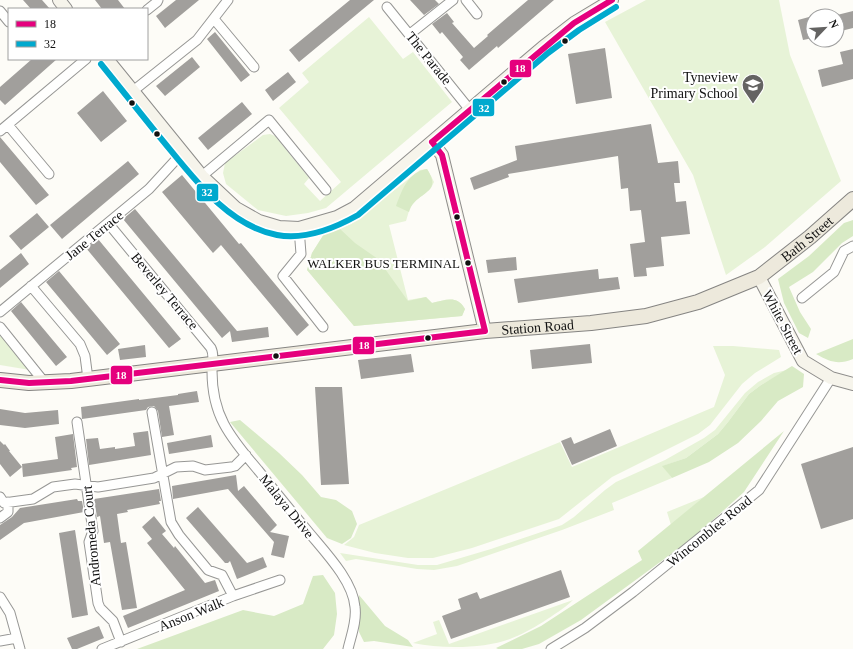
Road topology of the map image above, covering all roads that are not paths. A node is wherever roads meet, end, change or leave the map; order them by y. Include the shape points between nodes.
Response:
1 (59, 0) edge
2 (228, 0) edge
3 (453, 0) edge
4 (466, 0) edge
5 (612, 0) edge
6 (158, 1) edge
7 (388, 7) dead end
8 (65, 8) edge
9 (148, 9) edge
10 (0, 11) edge
11 (477, 14) dead end
12 (214, 19) junction
13 (8, 21) edge
14 (410, 34) junction
15 (85, 60) edge
16 (108, 60) edge
17 (254, 67) dead end
18 (133, 91) junction
19 (470, 110) junction
20 (8, 125) junction
21 (0, 131) edge
22 (432, 142) junction
23 (183, 152) junction
24 (49, 174) dead end
25 (202, 176) junction
26 (326, 190) dead end
27 (853, 199) edge
28 (108, 223) junction
29 (299, 228) junction
30 (853, 246) edge
31 (759, 277) junction
32 (31, 286) junction
33 (802, 298) dead end
34 (0, 312) edge
35 (0, 327) edge
36 (324, 327) dead end
37 (485, 332) junction
38 (213, 363) junction
39 (831, 378) junction
40 (88, 379) junction
41 (0, 380) edge
42 (45, 383) junction
43 (853, 384) edge
44 (152, 412) dead end
45 (77, 422) dead end
46 (246, 455) junction
47 (164, 474) junction
48 (86, 486) junction
49 (4, 501) edge
50 (0, 518) edge
51 (280, 580) dead end
52 (233, 596) junction
53 (0, 597) edge
54 (17, 638) junction
55 (0, 641) edge
56 (121, 642) junction
57 (20, 649) edge
58 (102, 649) edge
59 (348, 649) edge
60 (551, 649) edge

1 - 8 street
2 - 12 street
3 - 14 street
4 - 11 street
5 - 19 street via 574,23
6 - 9 street
7 - 14 street, The Parade
10 - 13 street
12 - 17 street
12 - 18 street via 197,40
14 - 19 street, The Parade
15 - 20 street
16 - 18 street
18 - 23 street
19 - 22 street
20 - 21 street
20 - 24 street
22 - 29 street via 354,208 337,217
22 - 37 street via 442,155
23 - 25 street
23 - 28 street, Jane Terrace via 150,189
25 - 26 street via 269,120
25 - 29 street via 236,208 259,221 279,227
27 - 31 main road, Bath Street
28 - 32 street, Jane Terrace
28 - 38 street, Beverley Terrace via 208,343
29 - 36 street via 301,254 282,276
30 - 33 street via 844,251 834,272
31 - 37 main road, Station Road via 698,302 646,316
31 - 39 street, White Street via 803,361
32 - 34 street, Jane Terrace
32 - 40 street via 80,344 85,356
35 - 42 street
37 - 38 main road, Station Road
38 - 40 main road, Station Road
38 - 46 street, Malaya Drive via 214,393 220,416
39 - 43 street, White Street
39 - 60 street, Wincomblee Road via 759,490 633,592 580,632
40 - 42 main road, Station Road
41 - 42 main road, Station Road
44 - 47 street
45 - 48 street, Andromeda Court
46 - 47 street via 231,467 205,470 187,466 174,468
46 - 59 street, Malaya Drive via 321,546 351,591 355,608
47 - 48 street via 98,487
47 - 52 street via 169,515 175,529 208,570 222,575
48 - 49 street via 75,484 53,487 33,499
48 - 56 street, Andromeda Court via 93,531 89,542 98,603 114,621
49 - 50 street via 8,512
51 - 52 street, Anson Walk
52 - 56 street, Anson Walk
53 - 54 street via 10,613
54 - 55 street
54 - 57 street
56 - 58 street, Anson Walk

